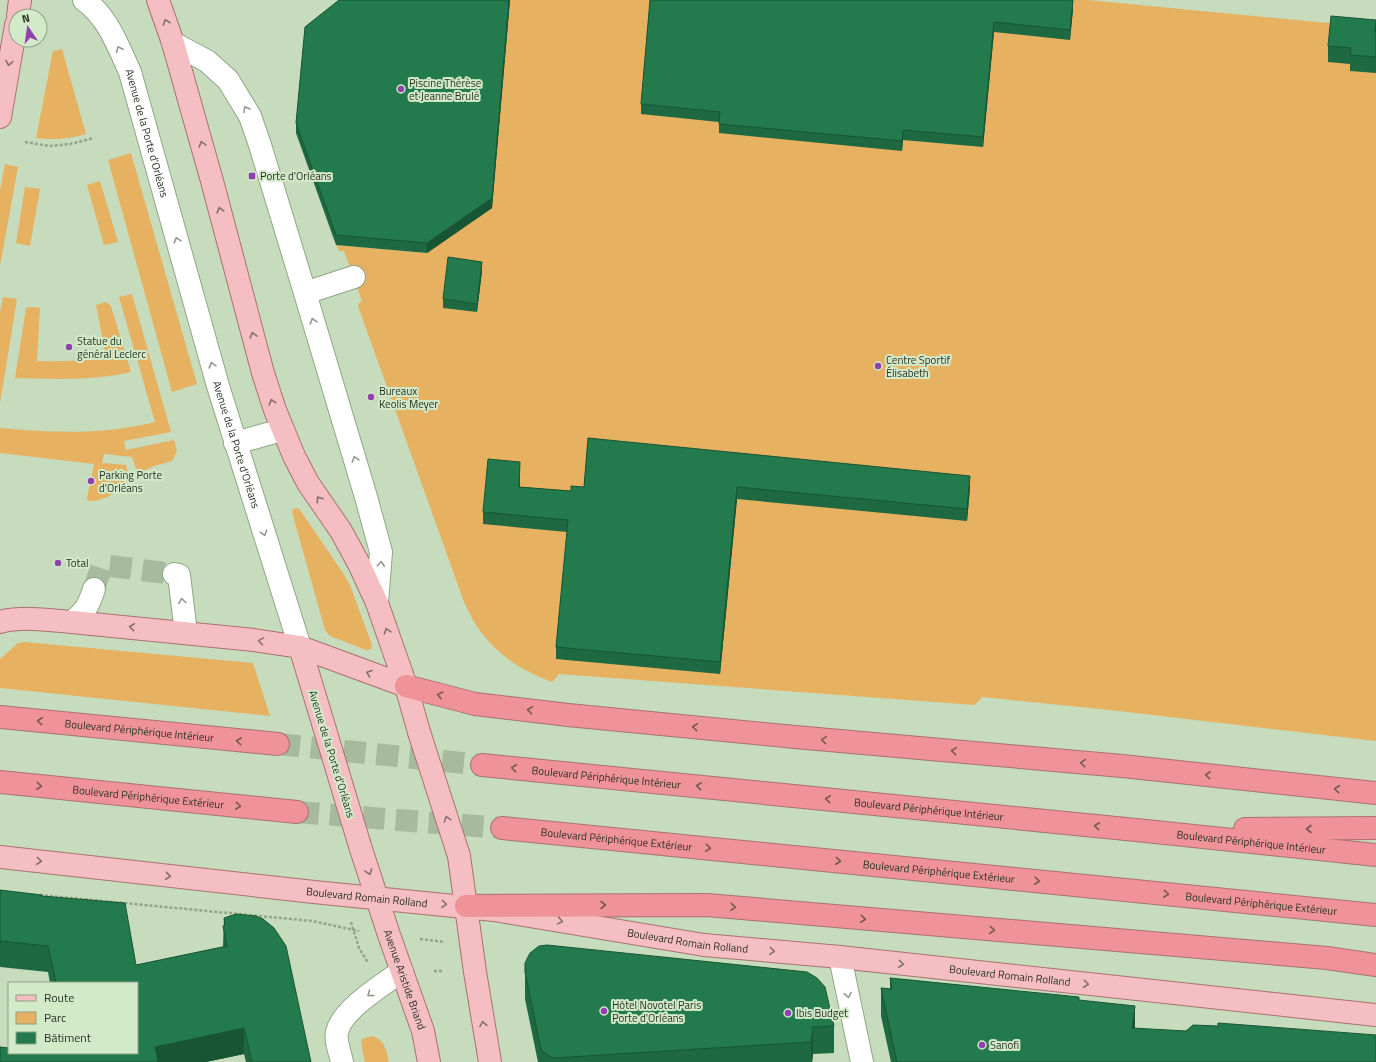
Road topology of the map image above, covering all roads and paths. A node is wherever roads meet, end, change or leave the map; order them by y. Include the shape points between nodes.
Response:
1 (84, 0) edge
2 (158, 0) edge
3 (173, 43) junction
4 (12, 48) edge
5 (0, 117) edge
6 (94, 138) dead end
7 (25, 142) dead end
8 (354, 278) dead end
9 (305, 293) junction
10 (282, 430) junction
11 (235, 443) junction
12 (174, 574) dead end
13 (94, 589) tunnel mouth
14 (378, 602) junction
15 (0, 622) edge
16 (72, 622) junction
17 (186, 633) junction
18 (300, 647) junction
19 (406, 686) junction
20 (0, 718) edge
21 (278, 744) tunnel mouth
22 (482, 765) tunnel mouth
23 (0, 782) edge
24 (1376, 793) edge
25 (297, 812) tunnel mouth
26 (502, 828) tunnel mouth
27 (1376, 828) edge
28 (1136, 830) junction
29 (1376, 855) edge
30 (0, 857) edge
31 (39, 894) edge
32 (377, 898) junction
33 (466, 906) junction
34 (1376, 915) edge
35 (352, 930) junction
36 (389, 935) junction
37 (471, 945) junction
38 (840, 957) junction
39 (1376, 965) edge
40 (402, 971) junction
41 (434, 971) dead end
42 (442, 971) dead end
43 (381, 987) junction
44 (1376, 1016) edge
45 (342, 1062) edge
46 (429, 1062) edge
47 (490, 1062) edge
48 (862, 1062) edge

11 -> 1 street, Avenue de la Porte d'Orléans via 130,72 107,24
3 -> 2 main road
9 -> 3 street via 250,116 228,80 207,61
10 -> 3 main road via 263,373
4 -> 5 main road
6 - 7 path via 49,146
8 - 9 street
14 -> 9 street via 382,552
10 - 11 street
14 -> 10 main road via 341,531 308,483
11 -> 18 street, Avenue de la Porte d'Orléans
17 -> 12 street via 179,575
13 - 16 street via 90,602
19 -> 14 main road
15 - 16 main road via 44,619
17 -> 16 main road
18 -> 17 main road
19 -> 18 main road
18 -> 32 main road, Avenue de la Porte d'Orléans, bridge
24 -> 19 highway via 1122,766 796,738 561,714 475,704
33 -> 19 main road, bridge via 459,856
21 -> 20 highway, Boulevard Périphérique Intérieur
28 -> 22 highway, Boulevard Périphérique Intérieur
23 -> 25 highway, Boulevard Périphérique Extérieur
26 -> 34 highway, Boulevard Périphérique Extérieur
27 -> 28 highway
28 - 29 highway, Boulevard Périphérique Intérieur
30 -> 32 main road, Boulevard Romain Rolland
31 - 35 path via 312,921
32 -> 33 main road, Boulevard Romain Rolland
32 - 36 main road, Avenue Aristide Briand
33 - 37 main road
33 -> 38 main road, Boulevard Romain Rolland via 704,945
33 -> 39 highway via 707,905 1327,958
35 - 36 path
35 - 43 path
36 - 37 path
36 - 40 main road, Avenue Aristide Briand
47 -> 37 main road
38 -> 44 main road, Boulevard Romain Rolland
38 -> 48 street
40 - 43 street
40 - 46 main road, Avenue Aristide Briand via 423,1031
41 - 42 path
43 -> 45 street via 359,1003 338,1030 337,1040

